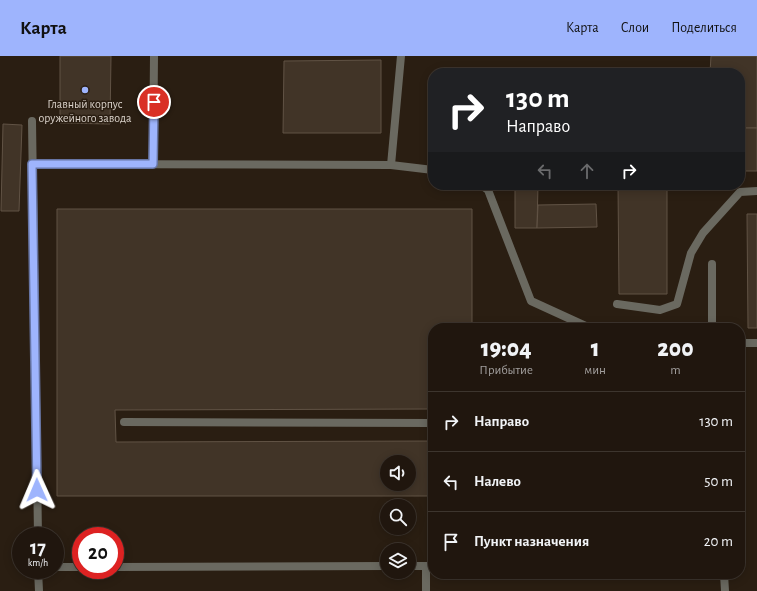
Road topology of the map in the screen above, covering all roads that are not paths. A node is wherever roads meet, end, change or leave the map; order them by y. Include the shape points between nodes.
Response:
1 (154, 56) edge
2 (401, 56) edge
3 (32, 121) dead end
4 (32, 164) junction
5 (153, 164) junction
6 (391, 165) junction
7 (428, 169) edge
8 (488, 190) edge
9 (757, 191) edge
10 (712, 264) dead end
11 (617, 304) dead end
12 (579, 323) edge
13 (712, 323) edge
14 (745, 343) edge
15 (757, 343) edge
16 (124, 422) dead end
17 (428, 423) edge
18 (38, 527) edge
19 (124, 566) edge
20 (380, 566) edge
21 (416, 566) edge
22 (428, 566) edge
23 (428, 578) edge
24 (38, 579) edge
25 (724, 579) edge
26 (39, 591) edge
27 (426, 591) edge
28 (724, 591) edge

1 - 5 lane
2 - 6 lane
3 - 4 lane
4 - 5 lane
4 - 18 lane
5 - 6 lane
6 - 7 lane
8 - 12 lane via 531,301
9 - 11 lane via 740,192 703,234 691,253 677,304 660,310
10 - 13 lane
14 - 15 lane
16 - 17 lane
19 - 20 lane
21 - 22 lane
23 - 27 lane
24 - 26 lane
25 - 28 lane

